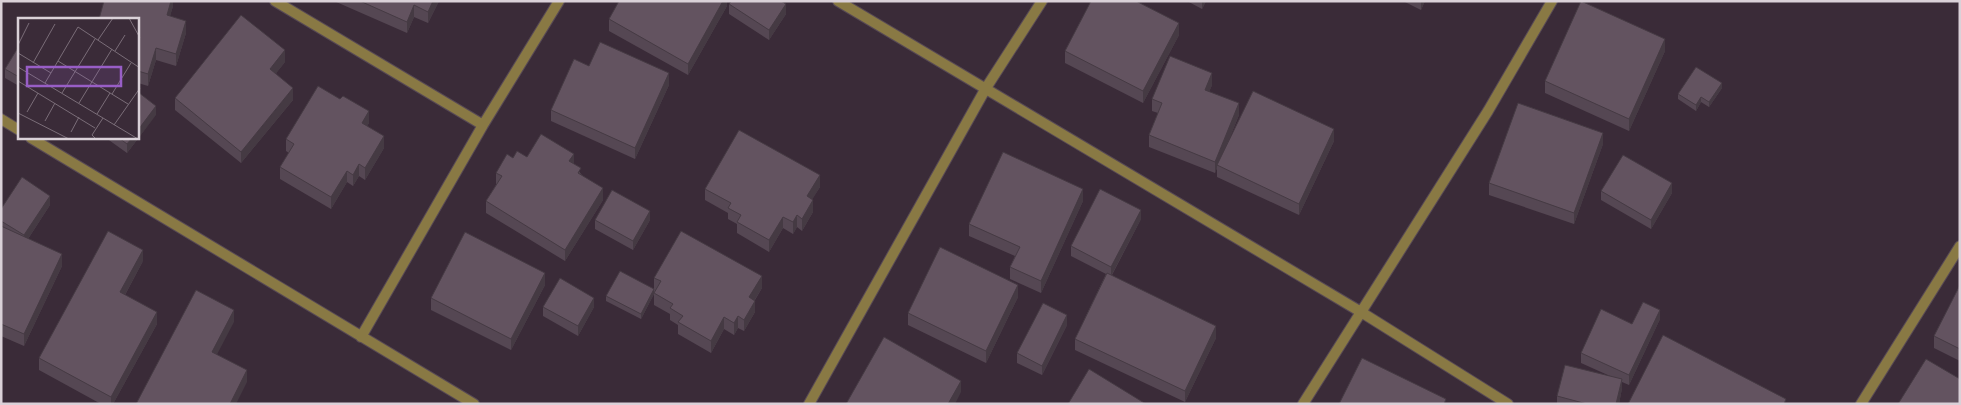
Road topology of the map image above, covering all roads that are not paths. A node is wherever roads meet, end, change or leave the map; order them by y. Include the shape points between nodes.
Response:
1 (275, 1) edge
2 (559, 1) edge
3 (838, 1) edge
4 (1042, 1) edge
5 (1552, 1) edge
6 (986, 88) junction
7 (1, 119) edge
8 (484, 125) junction
9 (18, 129) edge
10 (33, 139) edge
11 (1960, 246) edge
12 (1361, 312) junction
13 (361, 337) junction
14 (474, 404) edge
15 (809, 404) edge
16 (1303, 404) edge
17 (1508, 404) edge
18 (1861, 404) edge

1 - 8 street
2 - 8 street
3 - 6 street
4 - 6 street
5 - 12 street via 1488,111
6 - 12 street
6 - 15 street
7 - 9 street
8 - 13 street
10 - 13 street
11 - 18 street
12 - 16 street
12 - 17 street
13 - 14 street

